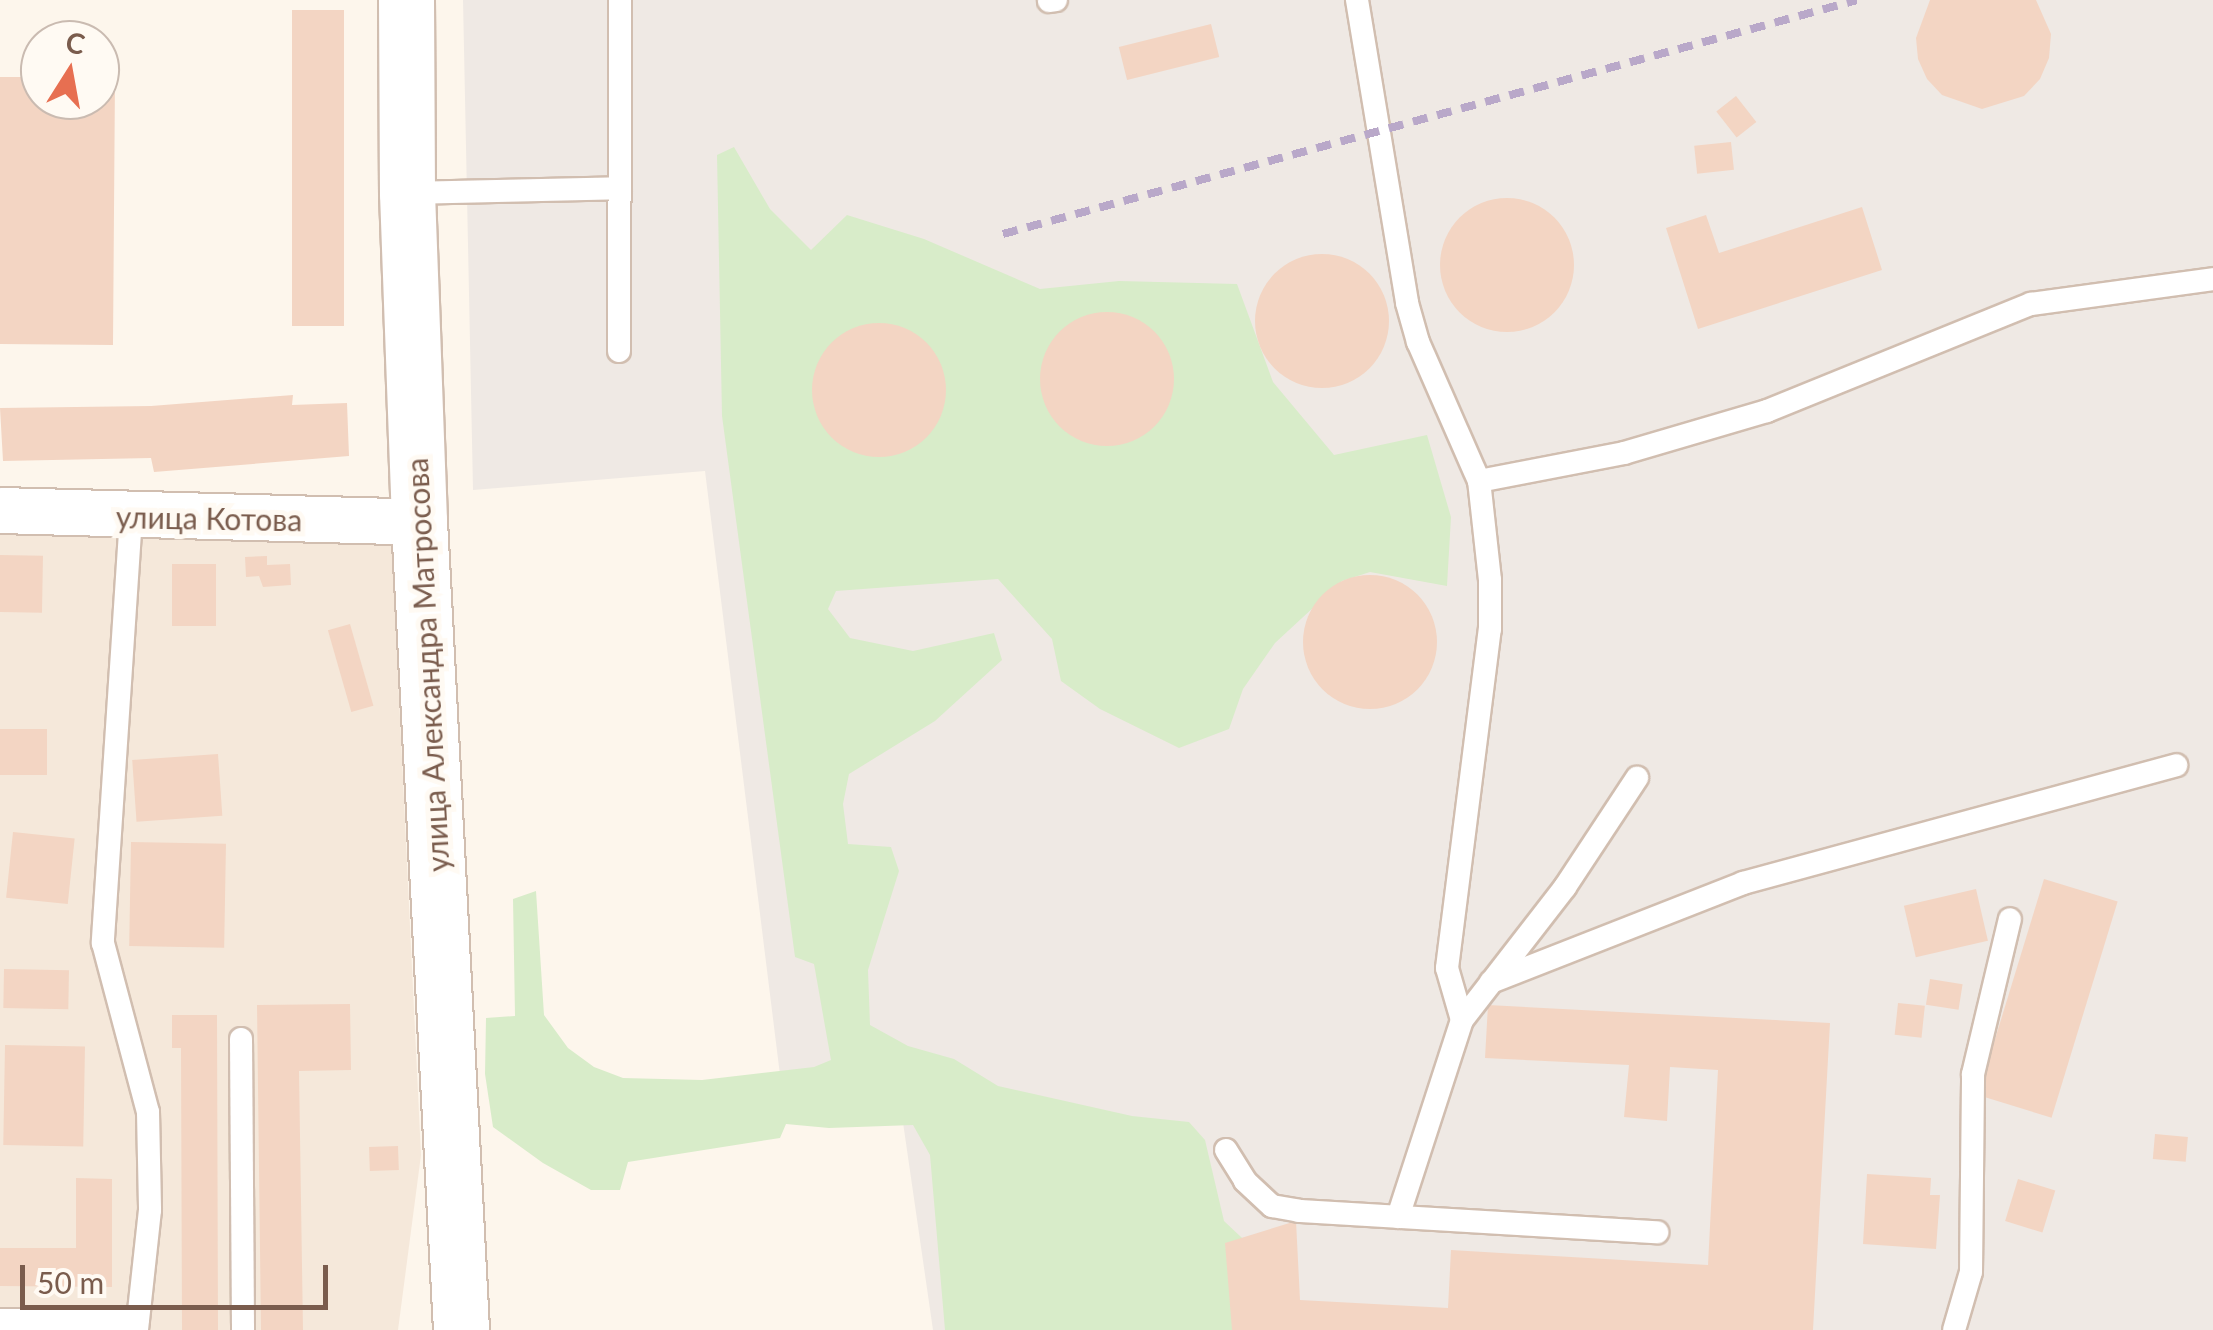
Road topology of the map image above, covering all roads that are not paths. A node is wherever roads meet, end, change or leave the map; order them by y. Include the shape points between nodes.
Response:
1 (406, 0) edge
2 (620, 0) edge
3 (1357, 0) edge
4 (620, 188) junction
5 (407, 193) junction
6 (2213, 279) edge
7 (619, 351) dead end
8 (1480, 481) junction
9 (0, 510) edge
10 (131, 517) junction
11 (419, 522) junction
12 (2176, 764) dead end
13 (1637, 778) dead end
14 (2010, 919) dead end
15 (1491, 982) junction
16 (1462, 1020) junction
17 (241, 1038) dead end
18 (1226, 1150) dead end
19 (1398, 1217) junction
20 (1657, 1232) dead end
21 (0, 1320) edge
22 (138, 1324) edge
23 (243, 1330) edge
24 (462, 1330) edge
25 (1954, 1330) edge

1 - 5 street, улица Александра Матросова
2 - 4 lane
3 - 8 lane via 1407,302
4 - 5 lane
4 - 7 lane
5 - 11 street, улица Александра Матросова
6 - 8 lane via 2031,304 1766,412 1624,452
8 - 16 lane via 1490,629 1447,968
9 - 10 street, улица Котова
10 - 11 street, улица Котова
10 - 22 lane via 103,943 148,1112 150,1210
11 - 24 street, улица Александра Матросова
12 - 15 lane via 1743,883
13 - 15 lane via 1566,887
14 - 25 lane via 1973,1074 1972,1272
15 - 16 lane
16 - 19 lane
17 - 23 lane
18 - 19 lane via 1272,1206
19 - 20 lane
21 - 22 lane

